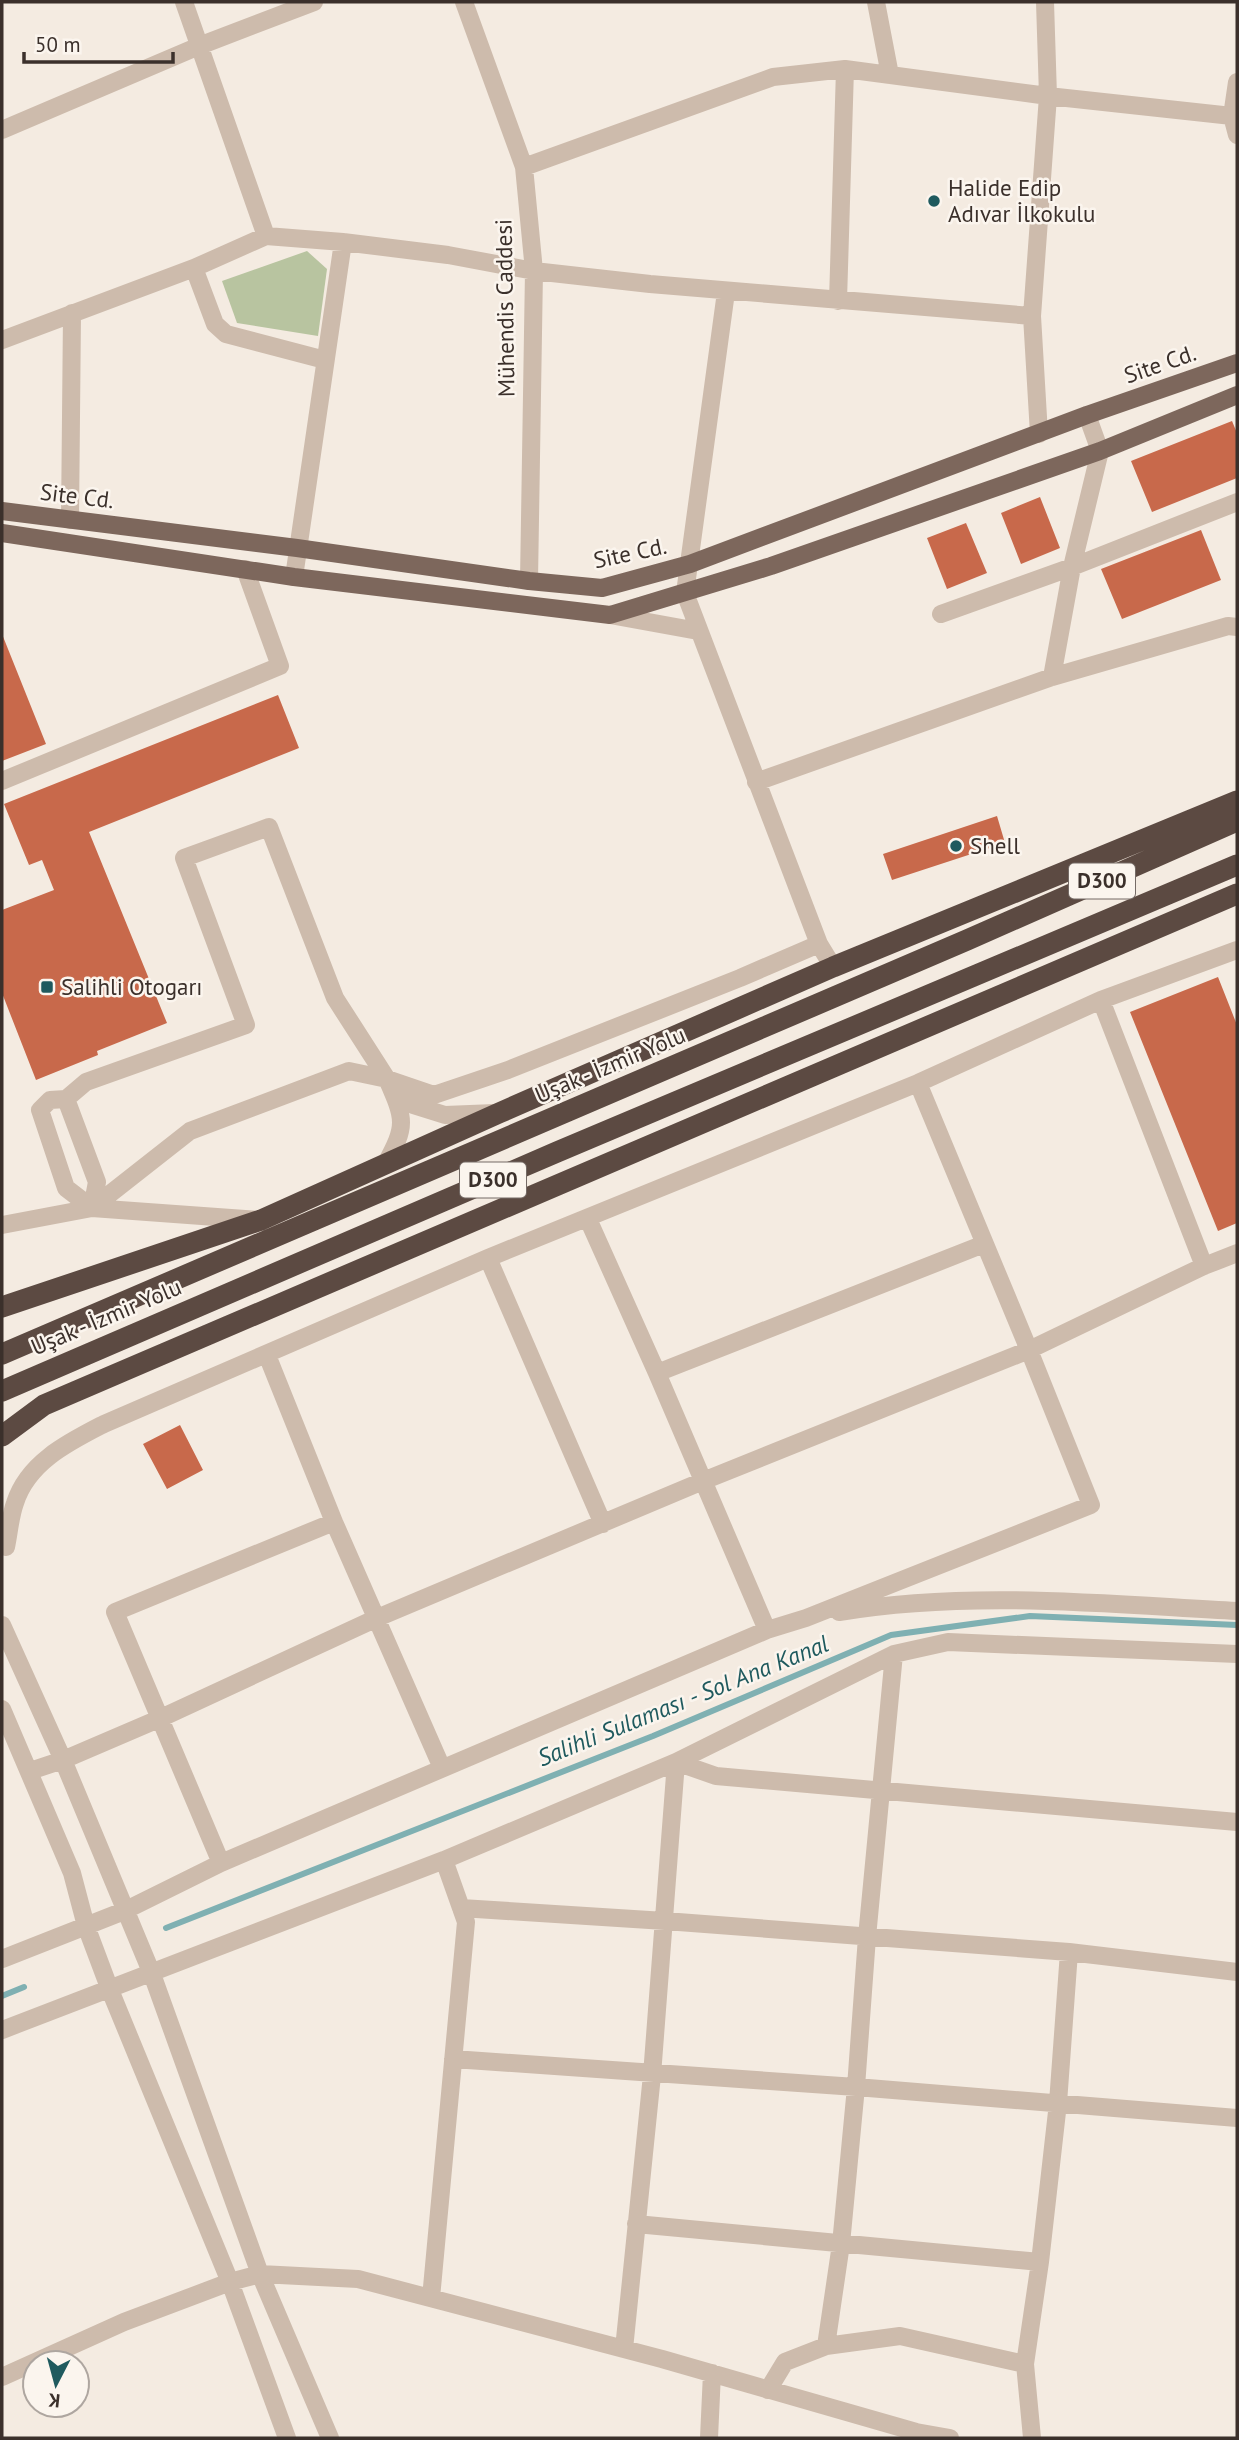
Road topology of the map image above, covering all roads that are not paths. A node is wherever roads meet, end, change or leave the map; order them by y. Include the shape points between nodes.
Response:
1 (184, 2) edge
2 (314, 2) edge
3 (464, 2) edge
4 (876, 2) edge
5 (1045, 2) edge
6 (199, 46) junction
7 (845, 69) junction
8 (890, 75) junction
9 (1237, 82) edge
10 (1048, 96) junction
11 (1232, 116) junction
12 (2, 130) edge
13 (1237, 135) edge
14 (524, 167) junction
15 (265, 236) junction
16 (344, 242) junction
17 (194, 268) junction
18 (534, 271) junction
19 (726, 292) junction
20 (838, 301) junction
21 (72, 313) junction
22 (1032, 316) junction
23 (2, 340) edge
24 (325, 360) junction
25 (1237, 363) edge
26 (1237, 395) edge
27 (1087, 415) junction
28 (1039, 434) junction
29 (1100, 451) junction
30 (1237, 502) edge
31 (2, 511) edge
32 (70, 520) junction
33 (2, 533) edge
34 (297, 548) junction
35 (690, 564) junction
36 (1072, 567) junction
37 (245, 569) junction
38 (294, 577) junction
39 (529, 582) junction
40 (685, 593) junction
41 (941, 614) dead end
42 (610, 615) junction
43 (1237, 627) edge
44 (698, 631) junction
45 (1052, 677) junction
46 (2, 781) edge
47 (756, 782) junction
48 (1237, 801) edge
49 (1237, 821) edge
50 (1237, 865) edge
51 (1237, 894) edge
52 (820, 944) junction
53 (1237, 950) edge
54 (833, 967) junction
55 (1101, 1000) junction
56 (387, 1080) junction
57 (918, 1083) junction
58 (66, 1099) junction
59 (499, 1113) junction
60 (385, 1164) junction
61 (92, 1208) junction
62 (588, 1219) junction
63 (261, 1220) junction
64 (2, 1224) edge
65 (984, 1244) junction
66 (1237, 1253) edge
67 (488, 1258) junction
68 (1204, 1266) junction
69 (2, 1307) edge
70 (1029, 1350) junction
71 (2, 1354) edge
72 (267, 1354) junction
73 (657, 1373) junction
74 (2, 1391) edge
75 (2, 1436) edge
76 (703, 1481) junction
77 (334, 1522) junction
78 (603, 1524) junction
79 (6, 1547) dead end
80 (1237, 1611) edge
81 (377, 1618) junction
82 (806, 1618) junction
83 (2, 1625) edge
84 (767, 1630) junction
85 (894, 1654) junction
86 (1237, 1654) edge
87 (2, 1709) edge
88 (161, 1718) junction
89 (63, 1760) junction
90 (676, 1762) junction
91 (442, 1768) junction
92 (30, 1772) junction
93 (882, 1790) junction
94 (1237, 1822) edge
95 (444, 1860) junction
96 (221, 1863) junction
97 (461, 1908) junction
98 (124, 1911) junction
99 (666, 1921) junction
100 (86, 1926) junction
101 (867, 1937) junction
102 (1069, 1952) junction
103 (2, 1959) edge
104 (1237, 1972) edge
105 (152, 1974) junction
106 (110, 1990) junction
107 (2, 2030) edge
108 (453, 2059) junction
109 (652, 2074) junction
110 (856, 2087) junction
111 (1058, 2102) junction
112 (1237, 2118) edge
113 (636, 2224) junction
114 (841, 2244) junction
115 (1040, 2262) junction
116 (260, 2274) junction
117 (230, 2282) junction
118 (431, 2298) junction
119 (826, 2346) junction
120 (624, 2349) junction
121 (1025, 2364) junction
122 (712, 2374) junction
123 (2, 2377) edge
124 (768, 2390) junction
125 (287, 2438) edge
126 (330, 2438) edge
127 (709, 2438) edge
128 (950, 2438) edge
129 (1032, 2438) edge

1 - 6 street
2 - 6 street
3 - 14 street, Mühendis Caddesi
4 - 8 street
5 - 10 street
6 - 12 street
6 - 15 street
7 - 8 street
7 - 14 street via 774,77
7 - 20 street
8 - 10 street
9 - 11 street
10 - 11 street
10 - 22 street
11 - 13 street
14 - 18 street, Mühendis Caddesi
15 - 16 street
15 - 17 street
16 - 18 street
16 - 24 street
17 - 21 street
17 - 24 street via 215,324 226,334
18 - 19 street
18 - 39 street, Mühendis Caddesi
19 - 20 street
19 - 35 street
20 - 22 street
21 - 23 street
21 - 32 street
22 - 28 street
24 - 34 street
25 - 27 main road, Site Cd.
26 - 29 main road, Site Cd.
27 - 28 main road, Site Cd.
27 - 29 street
28 - 35 main road, Site Cd.
29 - 36 street
29 - 40 main road, Site Cd.
30 - 36 street
31 - 32 main road, Site Cd.
32 - 34 main road, Site Cd.
33 - 37 main road, Site Cd.
34 - 38 street
34 - 39 main road, Site Cd.
35 - 39 main road, Site Cd. via 603,589
35 - 40 street
36 - 41 street
36 - 45 street
37 - 38 main road, Site Cd.
37 - 46 street via 280,666
38 - 42 main road, Site Cd.
40 - 42 main road, Site Cd.
40 - 44 street
42 - 44 street
43 - 45 street
44 - 47 street
45 - 47 street
47 - 52 street
48 - 54 highway
49 - 71 highway, Uşak - İzmir Yolu / D300
50 - 74 highway, Uşak - İzmir Yolu / D300
51 - 75 highway via 44,1405
52 - 54 street
52 - 56 street via 434,1096
53 - 55 street
54 - 59 highway
55 - 57 street
55 - 68 street
56 - 58 street via 335,998 269,827 184,859 247,1025 86,1082
56 - 59 street via 413,1105 445,1115
56 - 60 street via 400,1109 401,1136
56 - 61 street via 349,1070 190,1131
57 - 62 street
57 - 65 street
58 - 61 street via 97,1182
58 - 61 street via 50,1100 40,1110 66,1188
59 - 60 highway
60 - 63 highway
61 - 63 street
61 - 64 street
62 - 67 street
62 - 73 street
63 - 69 highway
65 - 70 street
65 - 73 street
66 - 68 street
67 - 72 street
67 - 78 street
68 - 70 street
70 - 76 street
70 - 82 street via 1091,1505
72 - 77 street
72 - 79 street via 60,1447 29,1476 15,1502
73 - 76 street
76 - 78 street
76 - 84 street
77 - 81 street
77 - 88 street via 115,1612
78 - 81 street
80 - 82 street via 1002,1599 888,1605
81 - 88 street
81 - 91 street
82 - 84 street
83 - 89 street
84 - 91 street
85 - 86 street via 947,1642
85 - 90 street
85 - 93 street
87 - 92 street
88 - 89 street
88 - 96 street
89 - 92 street
89 - 98 street
90 - 93 street via 716,1776
90 - 95 street
90 - 99 street
91 - 96 street
92 - 100 street via 72,1873
93 - 94 street
93 - 101 street
95 - 97 street
95 - 105 street
96 - 98 street
97 - 99 street
97 - 108 street via 466,1922
98 - 100 street
98 - 105 street
99 - 101 street
99 - 109 street
100 - 103 street
100 - 106 street
101 - 102 street
101 - 110 street
102 - 104 street
102 - 111 street
105 - 106 street
105 - 116 street
106 - 107 street
106 - 117 street
108 - 109 street
108 - 118 street
109 - 110 street
109 - 113 street
110 - 111 street
110 - 114 street
111 - 112 street
111 - 115 street
113 - 114 street
113 - 120 street
114 - 115 street
114 - 119 street
115 - 121 street
116 - 117 street
116 - 118 street via 358,2279
116 - 126 street
117 - 123 street via 124,2322
117 - 125 street
118 - 120 street
119 - 121 street via 900,2336
119 - 124 street via 785,2362
120 - 122 street
121 - 129 street
122 - 124 street
122 - 127 street
124 - 128 street

